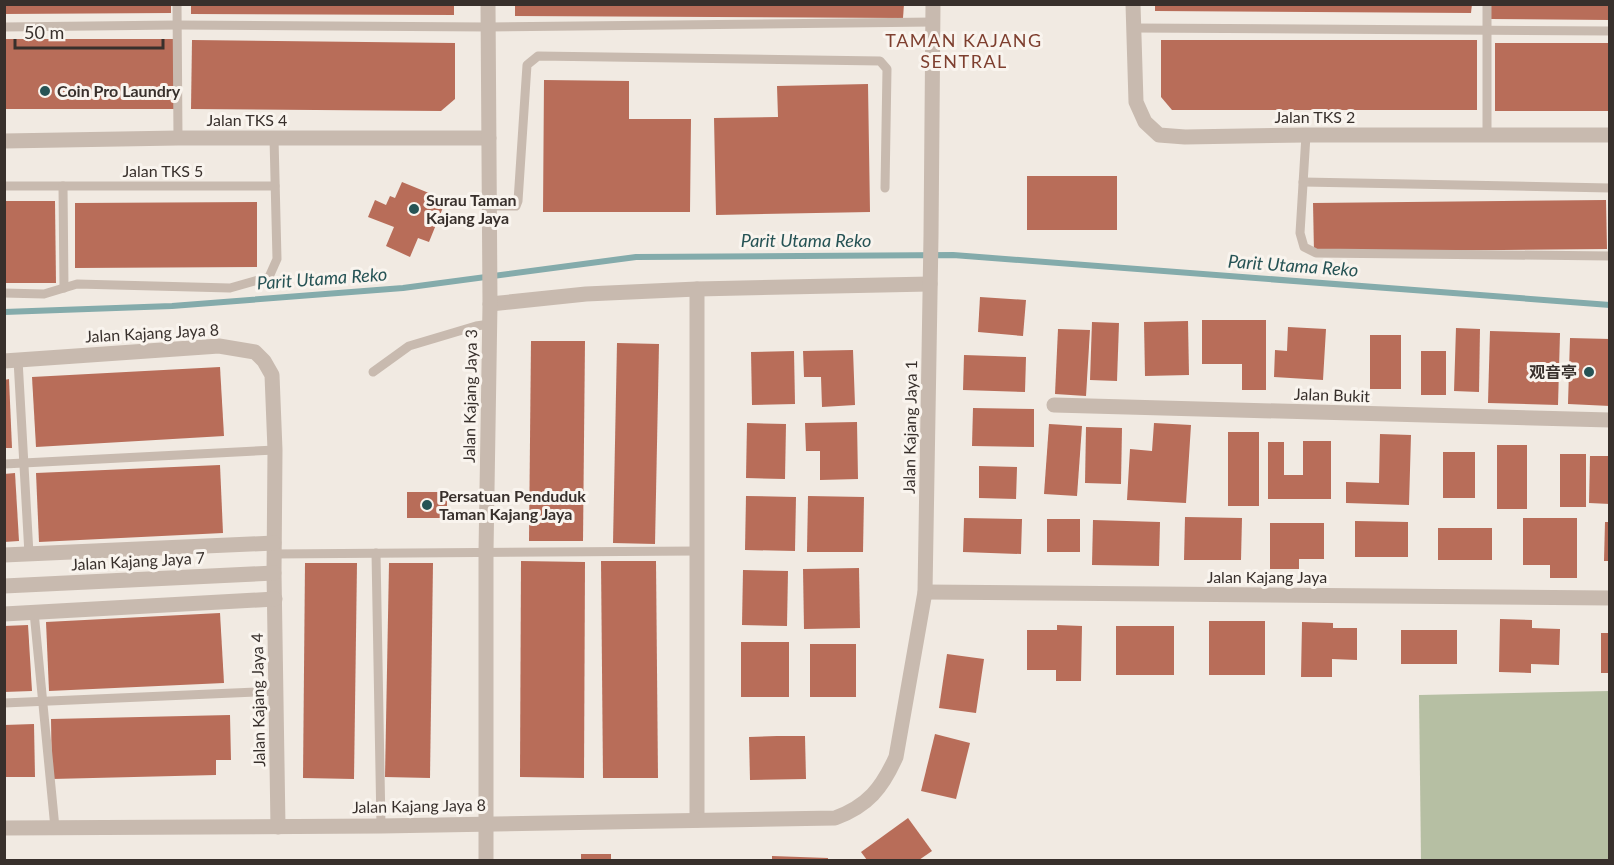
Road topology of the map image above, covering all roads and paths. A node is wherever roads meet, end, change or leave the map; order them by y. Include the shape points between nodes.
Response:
1 (177, 4) edge
2 (488, 4) edge
3 (933, 4) edge
4 (1133, 4) edge
5 (1487, 4) edge
6 (933, 22) junction
7 (177, 25) junction
8 (4, 27) edge
9 (488, 27) junction
10 (1133, 28) junction
11 (1487, 31) junction
12 (1610, 31) edge
13 (1306, 135) junction
14 (1487, 135) junction
15 (1610, 135) edge
16 (178, 138) junction
17 (274, 138) junction
18 (489, 138) junction
19 (4, 141) edge
20 (1303, 182) junction
21 (4, 186) edge
22 (63, 186) junction
23 (275, 186) junction
24 (885, 188) dead end
25 (1610, 188) edge
26 (489, 206) junction
27 (1610, 256) edge
28 (930, 280) junction
29 (64, 288) junction
30 (697, 289) junction
31 (4, 293) edge
32 (490, 301) junction
33 (490, 324) junction
34 (11, 360) edge
35 (373, 372) dead end
36 (1054, 405) dead end
37 (1610, 420) edge
38 (275, 450) junction
39 (25, 463) junction
40 (4, 464) edge
41 (274, 549) junction
42 (698, 551) junction
43 (486, 552) junction
44 (376, 553) junction
45 (29, 554) junction
46 (4, 555) edge
47 (274, 573) junction
48 (4, 586) edge
49 (925, 592) junction
50 (1610, 598) edge
51 (275, 599) junction
52 (34, 612) junction
53 (4, 614) edge
54 (277, 692) junction
55 (43, 701) junction
56 (4, 703) edge
57 (835, 818) joint
58 (697, 820) junction
59 (487, 823) junction
60 (381, 826) junction
61 (278, 827) junction
62 (4, 828) edge
63 (55, 828) junction
64 (486, 861) edge

1 - 7 lane
2 - 9 street, Jalan Kajang Jaya 3
3 - 6 street, Jalan Kajang Jaya 1
4 - 10 street, Jalan TKS 2
5 - 11 lane
6 - 9 lane
6 - 28 street, Jalan Kajang Jaya 1
7 - 8 lane
7 - 9 lane
7 - 16 lane
9 - 18 street, Jalan Kajang Jaya 3
10 - 11 lane
10 - 13 street, Jalan TKS 2 via 1136,102 1145,122 1159,135
11 - 12 lane
11 - 14 lane
13 - 14 street, Jalan TKS 2
13 - 20 lane
14 - 15 street, Jalan TKS 2
16 - 17 street, Jalan TKS 4
16 - 19 street, Jalan TKS 4
17 - 18 street, Jalan TKS 4
17 - 23 lane
18 - 26 street, Jalan Kajang Jaya 3
20 - 25 lane
20 - 27 lane via 1300,233 1304,247 1316,253
21 - 22 lane, Jalan TKS 5
22 - 23 lane, Jalan TKS 5
22 - 29 lane
23 - 29 lane via 277,259 269,277 230,288 77,284
24 - 26 lane via 887,69 880,61 538,56 527,65 518,201 516,206
26 - 32 street, Jalan Kajang Jaya 3
28 - 30 street
28 - 49 street, Jalan Kajang Jaya 1
29 - 31 lane via 44,294
30 - 32 street
30 - 42 street
32 - 33 street, Jalan Kajang Jaya 3
33 - 35 lane via 409,346
33 - 43 street, Jalan Kajang Jaya 3
34 - 38 street, Jalan Kajang Jaya 8 via 219,346 255,352 272,375
34 - 39 lane
36 - 37 street, Jalan Bukit
38 - 39 lane
38 - 41 street, Jalan Kajang Jaya 8
39 - 40 lane
39 - 45 lane
41 - 44 lane
41 - 45 street
41 - 47 street, Jalan Kajang Jaya 8
42 - 43 lane
42 - 58 street
43 - 44 lane
43 - 59 street, Jalan Kajang Jaya 3
44 - 60 lane
45 - 46 street
47 - 48 street, Jalan Kajang Jaya 7
47 - 51 street, Jalan Kajang Jaya 4
49 - 50 street, Jalan Kajang Jaya
49 - 57 street, Jalan Kajang Jaya 1 via 896,757 886,780 872,796 854,811
51 - 52 street
51 - 54 street, Jalan Kajang Jaya 4
52 - 53 street
52 - 55 lane
54 - 55 lane
54 - 61 street, Jalan Kajang Jaya 4
55 - 56 lane
55 - 63 lane
57 - 58 street, Jalan Kajang Jaya 8
58 - 59 street, Jalan Kajang Jaya 8
59 - 60 street, Jalan Kajang Jaya 8
59 - 64 street, Jalan Kajang Jaya 3
60 - 61 street, Jalan Kajang Jaya 8
61 - 63 street, Jalan Kajang Jaya 8
62 - 63 street, Jalan Kajang Jaya 8

